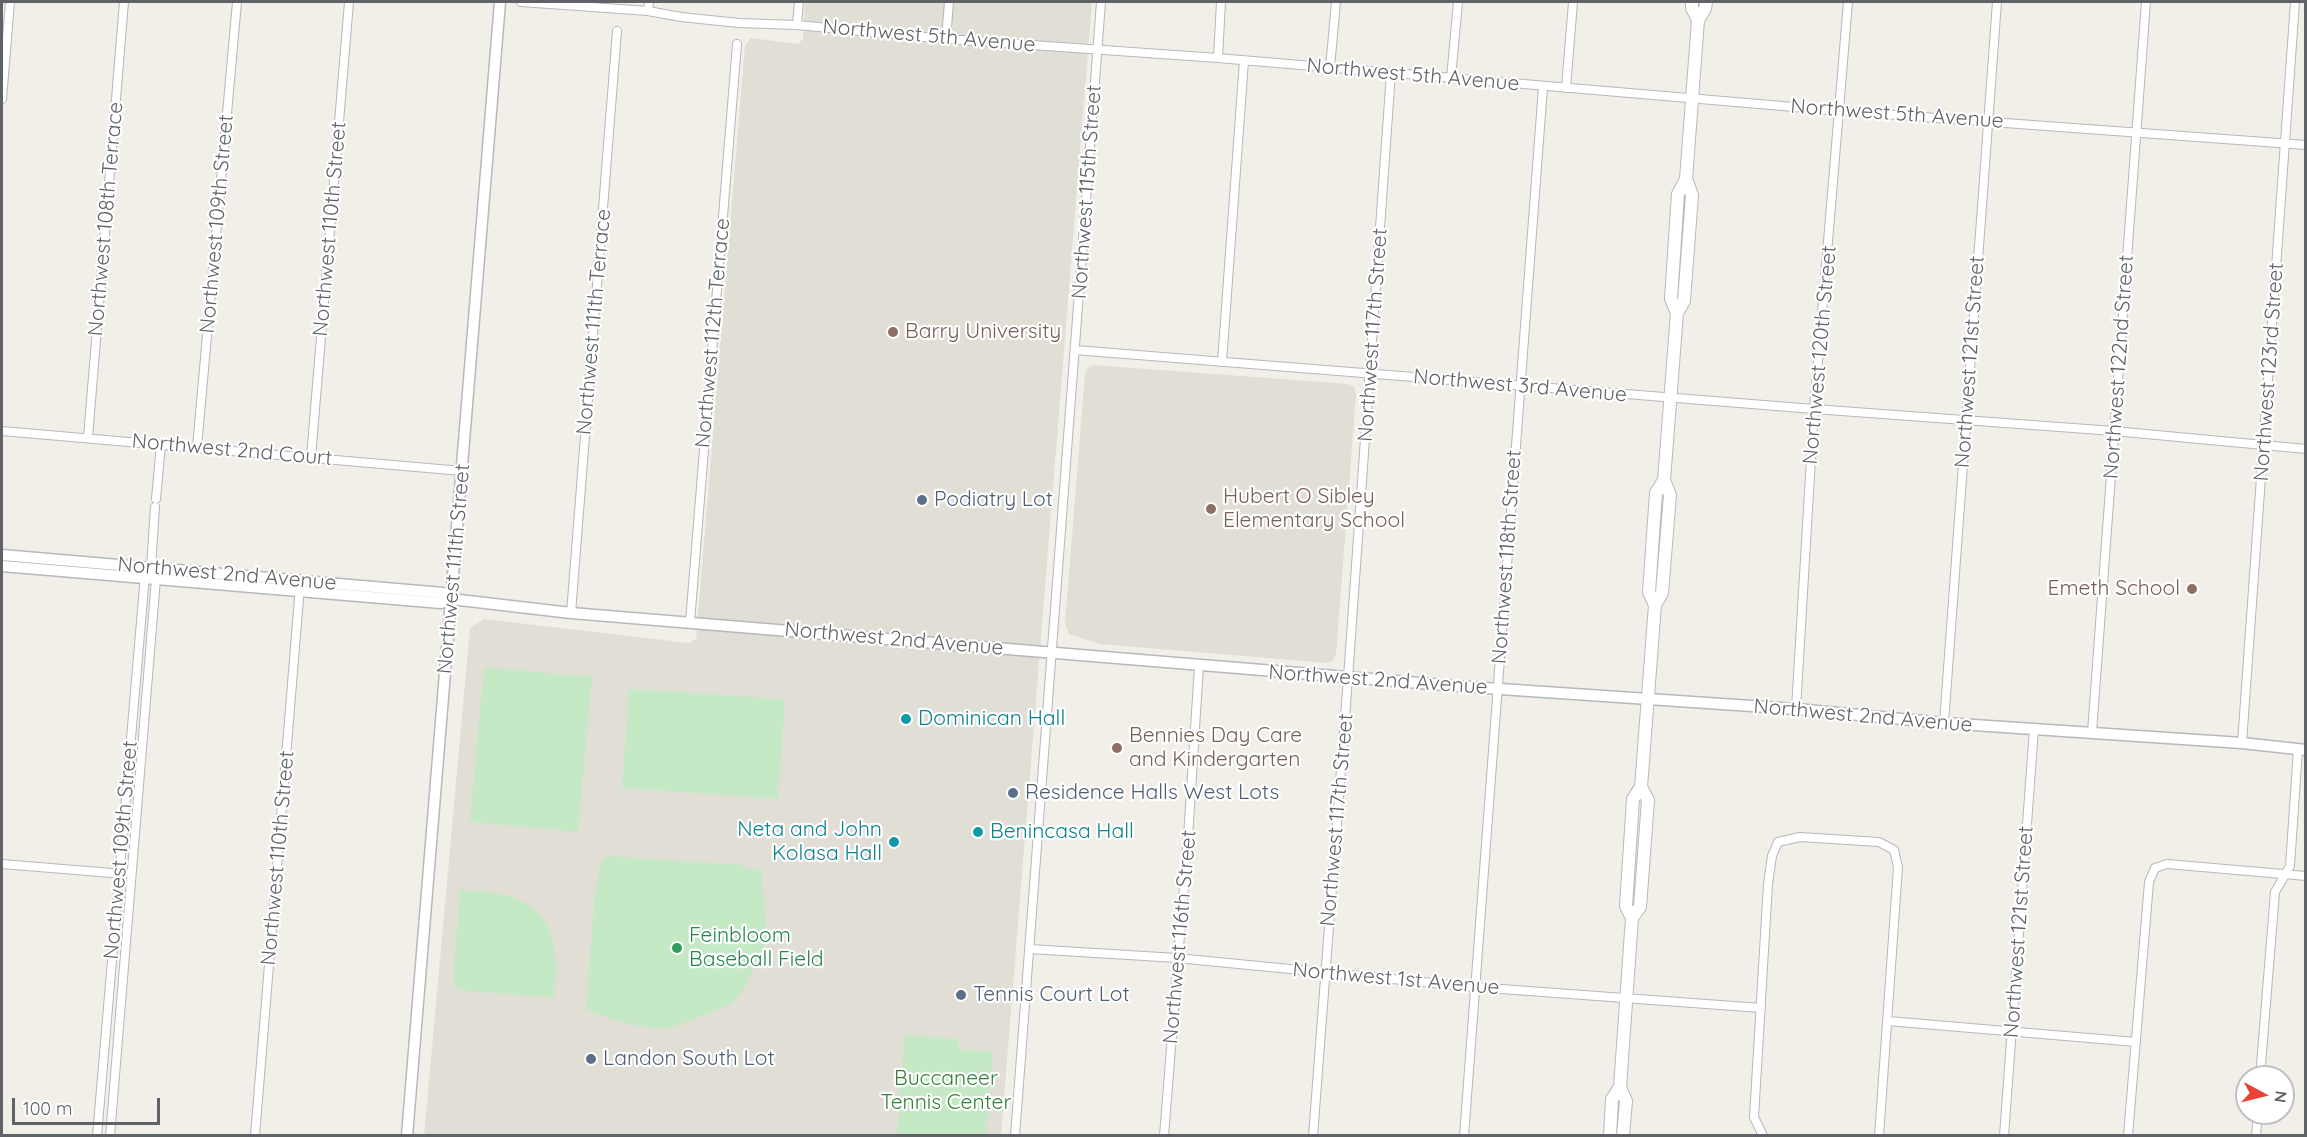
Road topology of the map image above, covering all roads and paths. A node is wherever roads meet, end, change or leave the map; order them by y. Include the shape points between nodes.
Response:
1 (10, 2) edge
2 (124, 2) edge
3 (237, 2) edge
4 (349, 2) edge
5 (500, 2) edge
6 (521, 2) edge
7 (649, 2) edge
8 (799, 2) edge
9 (949, 2) edge
10 (1101, 2) edge
11 (1221, 2) edge
12 (1336, 2) edge
13 (1458, 2) edge
14 (1573, 2) edge
15 (1692, 2) edge
16 (1706, 2) edge
17 (1848, 2) edge
18 (1997, 2) edge
19 (2146, 2) edge
20 (2295, 2) edge
21 (648, 11) junction
22 (1698, 20) junction
23 (797, 25) junction
24 (617, 31) dead end
25 (946, 39) junction
26 (737, 44) dead end
27 (1098, 50) junction
28 (1218, 58) junction
29 (1244, 61) junction
30 (1330, 68) junction
31 (1391, 73) junction
32 (1451, 78) junction
33 (1543, 87) junction
34 (1566, 88) junction
35 (1692, 97) junction
36 (2, 99) edge
37 (1841, 111) junction
38 (1987, 121) junction
39 (2137, 132) junction
40 (2283, 144) junction
41 (2306, 145) edge
42 (1075, 350) junction
43 (1222, 362) junction
44 (1371, 374) junction
45 (1519, 385) junction
46 (1670, 398) junction
47 (1814, 410) junction
48 (1966, 420) junction
49 (2, 431) edge
50 (2114, 431) junction
51 (88, 437) junction
52 (161, 444) junction
53 (2265, 445) junction
54 (197, 447) junction
55 (2306, 449) edge
56 (311, 457) junction
57 (462, 471) junction
58 (2, 555) edge
59 (2, 566) edge
60 (151, 567) junction
61 (144, 578) junction
62 (156, 579) junction
63 (300, 585) junction
64 (451, 599) junction
65 (571, 613) junction
66 (690, 622) junction
67 (1052, 653) junction
68 (1198, 666) junction
69 (1348, 678) junction
70 (135, 681) junction
71 (147, 682) junction
72 (1498, 689) junction
73 (1648, 700) junction
74 (1796, 709) junction
75 (1944, 723) junction
76 (2034, 729) junction
77 (2092, 732) junction
78 (2242, 742) junction
79 (2302, 749) edge
80 (128, 771) junction
81 (140, 772) junction
82 (2, 864) edge
83 (119, 873) junction
84 (2284, 873) junction
85 (131, 874) junction
86 (2306, 876) edge
87 (1030, 949) junction
88 (1177, 958) junction
89 (1324, 972) junction
90 (110, 977) junction
91 (123, 978) junction
92 (1474, 987) junction
93 (1626, 999) junction
94 (1761, 1008) junction
95 (1888, 1021) junction
96 (2012, 1030) junction
97 (2136, 1042) junction
98 (2261, 1065) edge
99 (102, 1076) junction
100 (114, 1076) junction
101 (1620, 1088) junction
102 (97, 1136) edge
103 (110, 1136) edge
104 (255, 1136) edge
105 (407, 1136) edge
106 (1015, 1136) edge
107 (1164, 1136) edge
108 (1313, 1136) edge
109 (1464, 1136) edge
110 (1610, 1136) edge
111 (1623, 1136) edge
112 (1763, 1136) edge
113 (1879, 1136) edge
114 (2004, 1136) edge
115 (2128, 1136) edge

1 - 36 street
2 - 51 street, Northwest 108th Terrace
3 - 54 street, Northwest 109th Street
4 - 56 street, Northwest 110th Street
5 - 57 street, Northwest 111th Street
6 - 21 street, Northwest 5th Avenue
7 - 21 street
8 - 23 street
9 - 25 street
10 - 27 street, Northwest 115th Street
11 - 28 street
12 - 30 street
13 - 32 street
14 - 34 street
15 - 22 main road
16 - 22 main road
17 - 37 street, Northwest 120th Street
18 - 38 street, Northwest 121st Street
19 - 39 street, Northwest 122nd Street
20 - 40 street, Northwest 123rd Street
21 - 23 street, Northwest 5th Avenue
22 - 35 main road
23 - 25 street, Northwest 5th Avenue
24 - 65 street, Northwest 111th Terrace
25 - 27 street, Northwest 5th Avenue
26 - 66 street, Northwest 112th Terrace
27 - 28 street, Northwest 5th Avenue
27 - 42 street, Northwest 115th Street
28 - 29 street, Northwest 5th Avenue
29 - 30 street, Northwest 5th Avenue
29 - 43 street
30 - 31 street, Northwest 5th Avenue
31 - 32 street, Northwest 5th Avenue
31 - 44 street, Northwest 117th Street
32 - 33 street, Northwest 5th Avenue
33 - 34 street, Northwest 5th Avenue
33 - 45 street, Northwest 118th Street
34 - 35 street, Northwest 5th Avenue
35 - 37 street, Northwest 5th Avenue
35 - 46 main road via 1686,179 1678,194 1671,299 1677,313
37 - 38 street, Northwest 5th Avenue
37 - 47 street, Northwest 120th Street
38 - 39 street, Northwest 5th Avenue
38 - 48 street, Northwest 121st Street
39 - 40 street, Northwest 5th Avenue
39 - 50 street, Northwest 122nd Street
40 - 41 street, Northwest 5th Avenue
40 - 53 street, Northwest 123rd Street
42 - 43 street, Northwest 3rd Avenue
42 - 67 street, Northwest 115th Street
43 - 44 street, Northwest 3rd Avenue
44 - 45 street, Northwest 3rd Avenue
44 - 69 street, Northwest 117th Street
45 - 46 street, Northwest 3rd Avenue
45 - 72 street, Northwest 118th Street
46 - 47 street, Northwest 3rd Avenue
46 - 73 main road via 1664,480 1670,495 1662,593 1655,605
47 - 48 street, Northwest 3rd Avenue
47 - 74 street, Northwest 120th Street
48 - 50 street, Northwest 3rd Avenue
48 - 75 street, Northwest 121st Street
49 - 51 street, Northwest 2nd Court
50 - 53 street, Northwest 3rd Avenue
50 - 77 street, Northwest 122nd Street
51 - 52 street, Northwest 2nd Court
52 - 54 street, Northwest 2nd Court
52 - 60 street, Northwest 109th Street
53 - 55 street, Northwest 3rd Avenue
53 - 78 street, Northwest 123rd Street
54 - 56 street, Northwest 2nd Court
56 - 57 street, Northwest 2nd Court
57 - 64 street, Northwest 111th Street
58 - 60 street, Northwest 2nd Avenue
59 - 61 street, Northwest 2nd Avenue
60 - 61 street, Northwest 109th Street
60 - 62 street, Northwest 109th Street
60 - 63 street, Northwest 2nd Avenue
61 - 62 street, Northwest 2nd Avenue
61 - 70 street, Northwest 109th Street
62 - 63 street, Northwest 2nd Avenue
62 - 71 street, Northwest 109th Street
63 - 64 street, Northwest 2nd Avenue via 443,593
63 - 104 street, Northwest 110th Street
64 - 65 street, Northwest 2nd Avenue
64 - 105 street, Northwest 111th Street
65 - 66 street, Northwest 2nd Avenue
66 - 67 street, Northwest 2nd Avenue
67 - 68 street, Northwest 2nd Avenue
67 - 87 street, Northwest 115th Street
68 - 69 street, Northwest 2nd Avenue
68 - 88 street, Northwest 116th Street
69 - 72 street, Northwest 2nd Avenue
69 - 89 street, Northwest 117th Street
70 - 71 street
70 - 80 street, Northwest 109th Street
71 - 81 street, Northwest 109th Street
72 - 73 street, Northwest 2nd Avenue
72 - 92 street, Northwest 118th Street
73 - 74 street, Northwest 2nd Avenue
73 - 93 main road via 1641,787 1648,800 1640,907 1632,918
74 - 75 street, Northwest 2nd Avenue
75 - 76 street, Northwest 2nd Avenue
76 - 77 street, Northwest 2nd Avenue
76 - 96 street, Northwest 121st Street
77 - 78 street, Northwest 2nd Avenue
78 - 79 street, Northwest 2nd Avenue
79 - 84 street via 2290,866
80 - 81 street
80 - 83 street, Northwest 109th Street
81 - 85 street, Northwest 109th Street
82 - 83 street
83 - 85 street
83 - 90 street, Northwest 109th Street
84 - 86 street
84 - 97 street via 2167,864 2155,868 2149,882
84 - 98 street via 2275,892
85 - 91 street, Northwest 109th Street
87 - 88 street, Northwest 1st Avenue
87 - 106 street, Northwest 115th Street
88 - 89 street, Northwest 1st Avenue
88 - 107 street, Northwest 116th Street
89 - 92 street, Northwest 1st Avenue
89 - 108 street, Northwest 117th Street
90 - 91 street
90 - 99 street, Northwest 109th Street
91 - 100 street, Northwest 109th Street
92 - 93 street, Northwest 1st Avenue
92 - 109 street, Northwest 118th Street
93 - 94 street, Northwest 1st Avenue
93 - 101 main road
94 - 95 street via 1768,884 1778,842 1800,837 1879,842 1894,850 1898,867
94 - 112 street via 1754,1117
95 - 96 street
95 - 113 street
96 - 97 street
96 - 114 street, Northwest 121st Street
97 - 115 street
99 - 100 street
99 - 102 street, Northwest 109th Street
100 - 103 street, Northwest 109th Street
101 - 110 main road via 1612,1100
101 - 111 main road via 1626,1101

